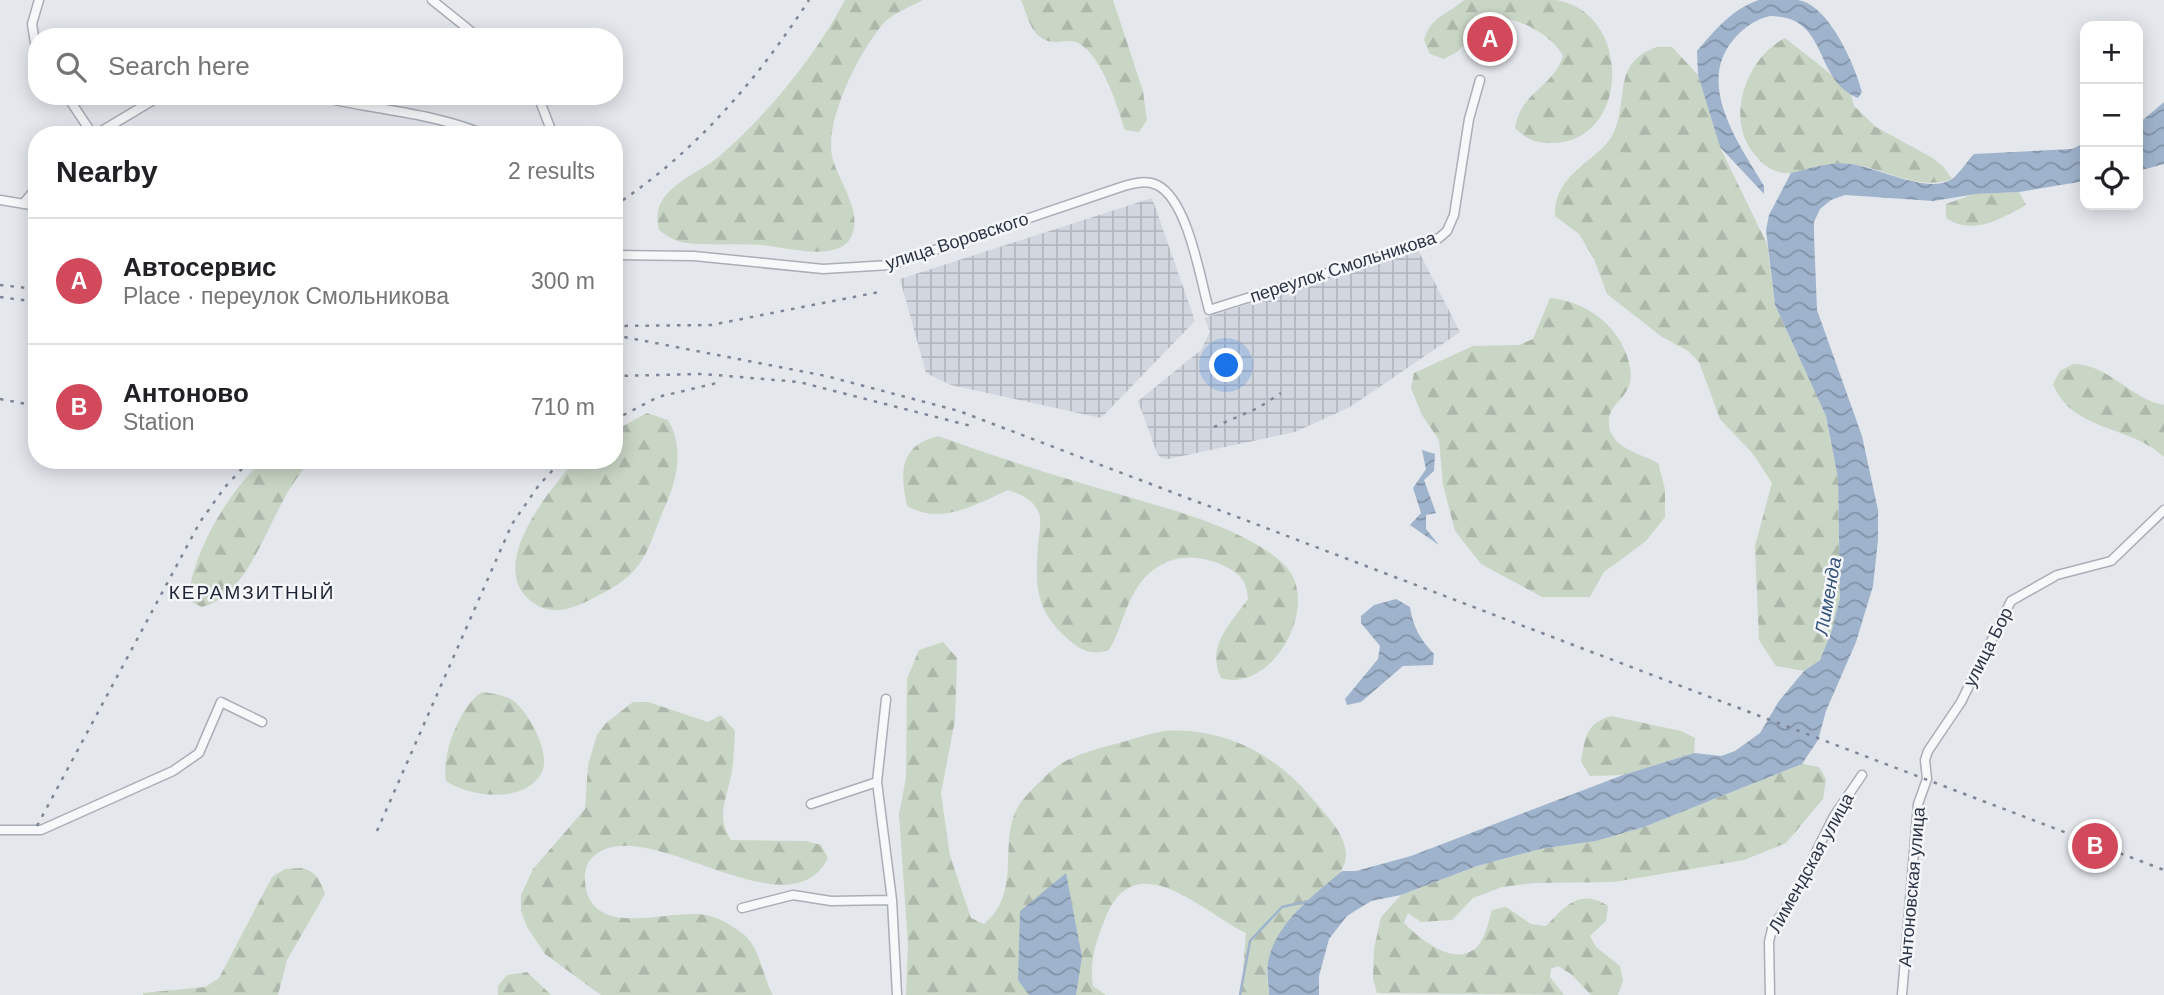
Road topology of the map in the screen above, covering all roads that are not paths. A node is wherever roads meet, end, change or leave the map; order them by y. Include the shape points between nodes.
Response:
1 (38, 0) edge
2 (432, 0) edge
3 (33, 28) edge
4 (467, 28) edge
5 (1480, 80) dead end
6 (72, 105) edge
7 (145, 105) edge
8 (360, 105) edge
9 (541, 105) edge
10 (88, 126) edge
11 (109, 126) edge
12 (462, 126) edge
13 (550, 126) edge
14 (28, 198) edge
15 (0, 200) edge
16 (23, 204) junction
17 (28, 205) edge
18 (623, 255) edge
19 (1209, 310) joint
20 (2164, 510) edge
21 (886, 699) dead end
22 (262, 722) dead end
23 (1862, 775) dead end
24 (1927, 779) joint
25 (877, 782) junction
26 (811, 804) dead end
27 (0, 830) edge
28 (892, 900) junction
29 (742, 908) dead end
30 (897, 995) edge
31 (1770, 995) edge
32 (1902, 995) edge

1 - 3 street
2 - 4 street
5 - 19 street, переулок Смольникова via 1447,232
6 - 10 street
7 - 11 street
8 - 12 street via 439,117
9 - 13 street
14 - 16 street
15 - 16 street
16 - 17 street
18 - 19 street, улица Воровского via 694,256 823,269 890,265 1124,186 1150,183 1166,191 1178,206
20 - 24 street, улица Бор via 2111,561 2057,575 2011,601 1965,694 1928,751
21 - 25 street
22 - 27 street via 220,702 199,753 173,771 41,830
23 - 31 street, Лимендская улица via 1833,816 1772,929
24 - 32 street, Антоновская улица via 1918,804
25 - 26 street
25 - 28 street
28 - 29 street via 831,901 793,895
28 - 30 street

